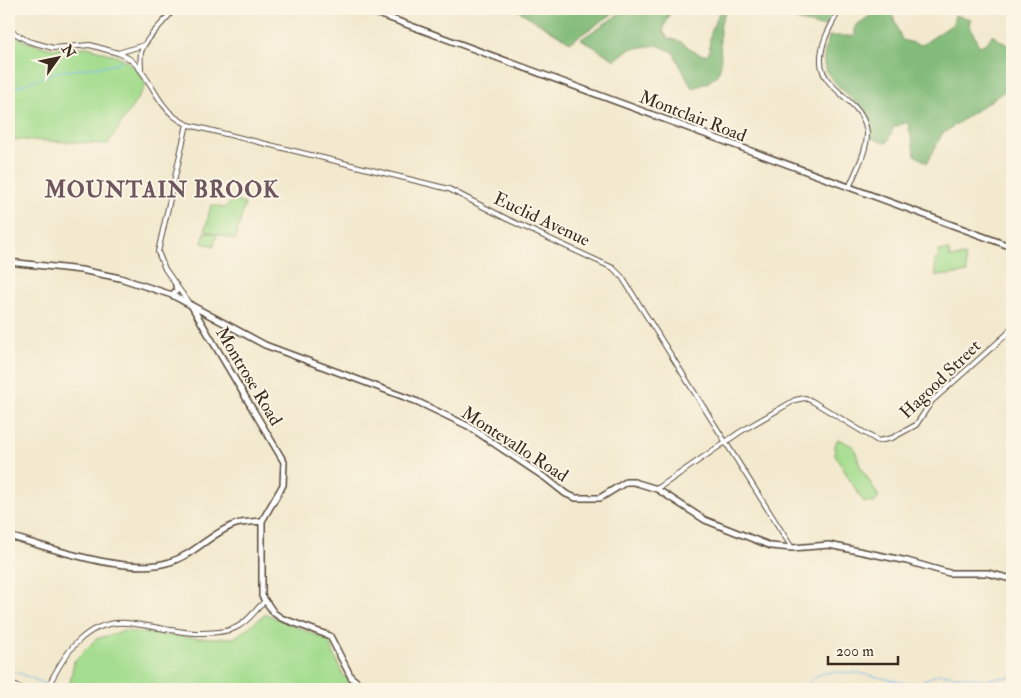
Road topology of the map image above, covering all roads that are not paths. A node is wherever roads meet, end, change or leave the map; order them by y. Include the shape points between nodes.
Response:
1 (174, 9) edge
2 (365, 9) edge
3 (840, 9) edge
4 (9, 30) edge
5 (144, 45) junction
6 (118, 53) junction
7 (140, 69) junction
8 (187, 124) junction
9 (848, 189) junction
10 (1012, 247) edge
11 (9, 262) edge
12 (176, 286) junction
13 (172, 295) junction
14 (191, 305) junction
15 (206, 314) junction
16 (200, 320) junction
17 (1012, 326) edge
18 (725, 443) junction
19 (657, 489) junction
20 (262, 521) junction
21 (9, 536) edge
22 (792, 548) junction
23 (1012, 579) edge
24 (265, 601) junction
25 (9, 683) edge
26 (23, 689) edge
27 (47, 689) edge
28 (365, 689) edge

1 - 5 street
2 - 9 main road, Montclair Road
3 - 9 street via 825,37 821,61 827,79 857,108 864,120 865,146
4 - 6 street via 28,41 52,48 90,44
5 - 6 street
5 - 7 street
6 - 7 street
7 - 8 street, Euclid Avenue via 170,112
8 - 12 street via 158,252
8 - 18 street, Euclid Avenue via 449,189 613,268 622,277
9 - 10 main road, Montclair Road
11 - 13 main road, Montevallo Road via 81,270 120,278
12 - 13 main road via 177,290
12 - 14 street
13 - 14 main road, Montevallo Road
14 - 15 main road, Montevallo Road
14 - 16 main road, Montrose Road
15 - 16 main road
15 - 19 main road, Montevallo Road via 278,351 418,402 468,426 576,498 600,498 626,482
16 - 20 main road, Montrose Road via 284,462 283,484
17 - 18 street, Hagood Street via 932,402 916,425 892,438 878,441 805,398 795,400
18 - 19 street
18 - 22 street, Euclid Avenue
19 - 22 main road, Montevallo Road via 704,520 754,540
20 - 21 main road via 234,525 192,551 158,565 111,563
20 - 24 main road
22 - 23 main road, Montevallo Road via 829,545 949,573 987,574
24 - 27 street via 244,623 224,631 188,633 122,623 95,629 70,648
24 - 28 main road via 281,618 330,636 351,677
25 - 26 street

